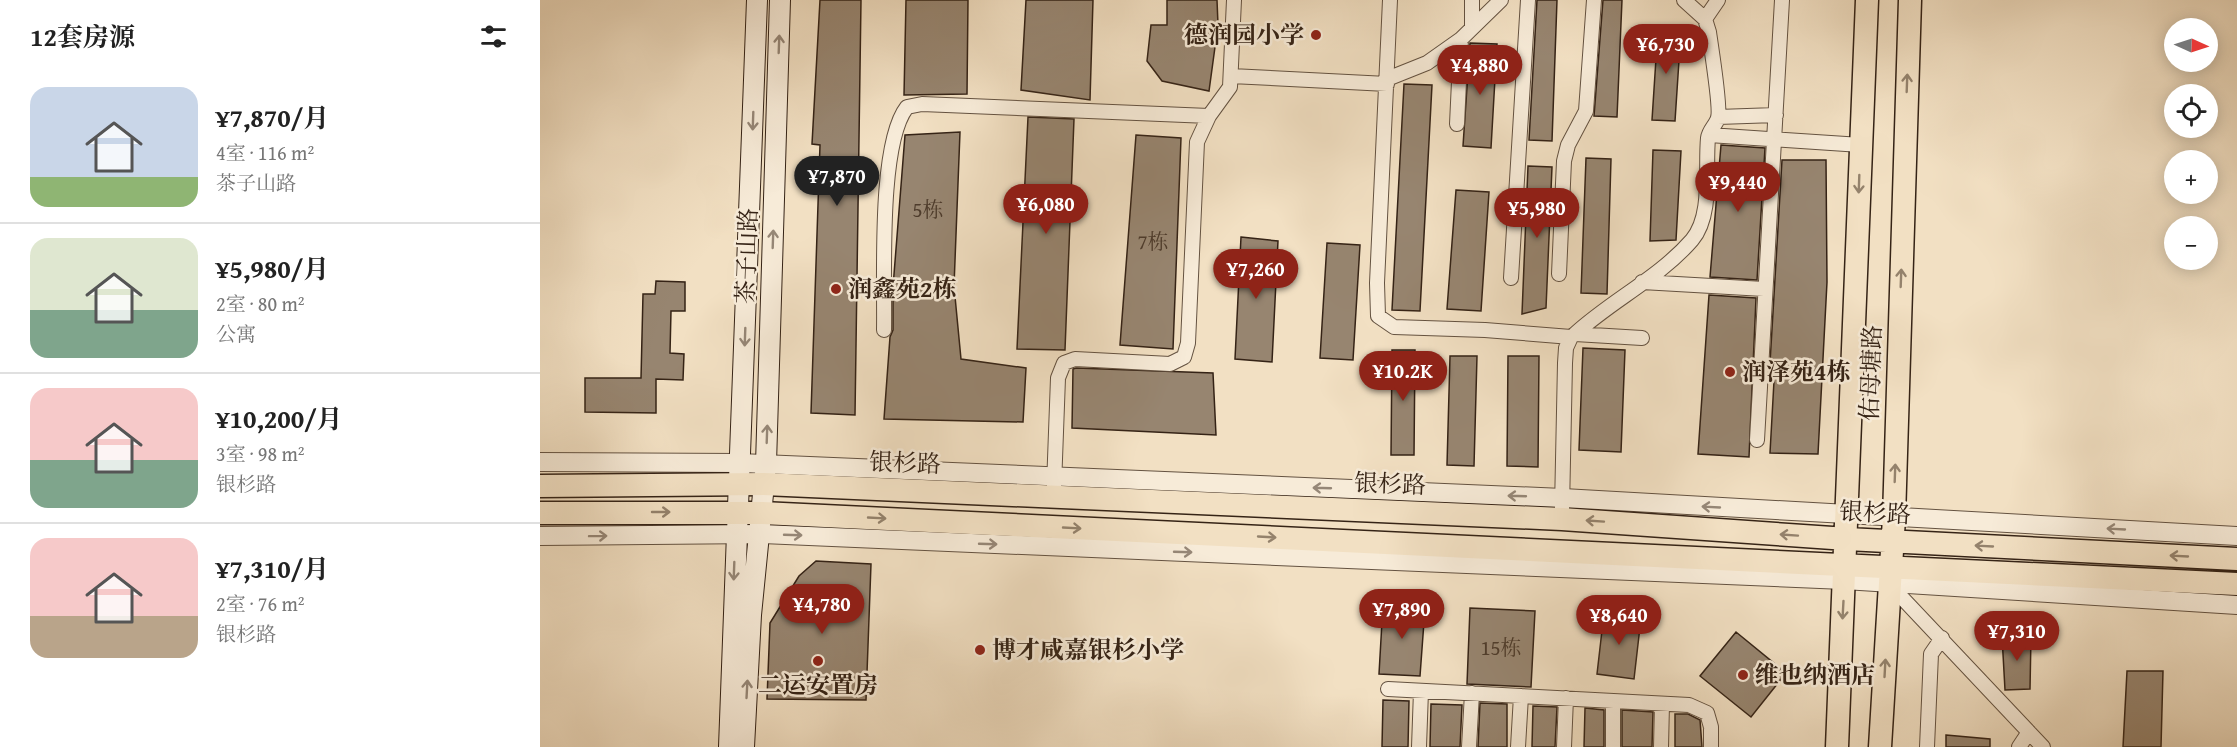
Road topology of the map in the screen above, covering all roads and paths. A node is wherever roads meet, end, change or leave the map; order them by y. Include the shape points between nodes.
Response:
1 (757, 0) edge
2 (780, 0) edge
3 (1234, 0) edge
4 (1390, 0) edge
5 (1473, 0) edge
6 (1501, 0) edge
7 (1528, 0) edge
8 (1594, 0) edge
9 (1684, 0) edge
10 (1718, 0) edge
11 (1782, 0) edge
12 (1867, 0) edge
13 (1910, 0) edge
14 (1705, 19) junction
15 (1472, 28) junction
16 (1461, 39) junction
17 (1232, 76) junction
18 (1387, 82) junction
19 (1776, 115) junction
20 (1209, 116) junction
21 (1718, 117) junction
22 (1457, 124) dead end
23 (1708, 135) junction
24 (1775, 138) junction
25 (1861, 146) junction
26 (1559, 274) dead end
27 (1511, 279) dead end
28 (1642, 282) junction
29 (1764, 290) junction
30 (884, 330) dead end
31 (1573, 335) junction
32 (1642, 338) dead end
33 (1757, 440) dead end
34 (540, 462) edge
35 (740, 474) junction
36 (765, 474) junction
37 (540, 486) edge
38 (1054, 487) junction
39 (1562, 508) junction
40 (540, 513) edge
41 (1848, 515) junction
42 (1894, 518) junction
43 (736, 523) junction
44 (761, 524) junction
45 (540, 536) edge
46 (2237, 536) edge
47 (1847, 539) junction
48 (1892, 541) junction
49 (2237, 559) edge
50 (1845, 572) junction
51 (1890, 578) junction
52 (2237, 584) edge
53 (2237, 605) edge
54 (1942, 638) junction
55 (1388, 689) dead end
56 (1421, 691) junction
57 (1472, 693) junction
58 (1521, 696) junction
59 (1566, 698) junction
60 (1613, 701) junction
61 (1662, 704) junction
62 (2029, 732) junction
63 (729, 747) edge
64 (744, 747) edge
65 (1419, 747) edge
66 (1469, 747) edge
67 (1518, 747) edge
68 (1564, 747) edge
69 (1613, 747) edge
70 (1661, 747) edge
71 (1711, 747) edge
72 (1837, 747) edge
73 (1880, 747) edge
74 (1927, 747) edge
75 (2019, 747) edge
76 (2043, 747) edge

1 -> 35 main road, 茶子山路
36 -> 2 main road, 茶子山路
3 - 17 street
4 - 18 street
5 - 15 street
6 - 15 street
7 - 27 street
8 - 26 street via 1586,111 1564,161
9 - 14 street
10 - 14 street
11 - 19 street
12 - 25 main road, 佑母塘路
42 -> 13 main road, 佑母塘路
14 - 21 street
15 - 16 street
16 - 18 street via 1426,63
16 - 22 street
17 - 18 street
17 - 20 street via 1230,87
18 - 31 street via 1378,316 1394,327
19 - 21 street
19 - 24 street
20 - 30 street via 922,104 907,107 896,125 889,155
20 - 38 street via 1196,148 1188,343 1184,357 1170,364 1076,359 1064,363 1058,378
21 - 23 street
23 - 24 street
23 - 28 street via 1700,225 1694,238 1666,266
24 - 25 street
24 - 29 street
25 -> 41 main road, 佑母塘路
28 - 29 street
28 - 31 street
29 - 33 street
31 - 32 street
31 - 39 street via 1566,348 1565,363
34 - 35 street, 银杉路
35 - 36 main road, 银杉路
35 - 37 main road, 银杉路
35 - 43 main road, 茶子山路
36 - 38 main road, 银杉路
36 - 44 main road, 茶子山路
39 -> 38 main road, 银杉路
41 -> 39 street, 银杉路
47 -> 39 main road, 银杉路
40 -> 43 main road
41 - 42 street, 银杉路
41 - 47 main road, 佑母塘路
46 -> 42 street, 银杉路
42 - 48 main road, 佑母塘路
43 - 44 main road
45 -> 43 street
43 -> 63 main road, 茶子山路
44 -> 50 main road
64 -> 44 main road, 茶子山路
47 - 48 main road, 银杉路
47 - 50 main road, 佑母塘路
49 -> 48 main road, 银杉路
48 - 51 main road, 佑母塘路
50 - 51 main road
50 -> 72 main road, 佑母塘路
51 - 52 main road
51 - 53 street
51 - 54 street
73 -> 51 main road, 佑母塘路
54 - 62 street
54 - 74 street via 1931,654
55 - 56 street
56 - 57 street
56 - 65 street
57 - 58 street
57 - 66 street
58 - 59 street
58 - 67 street
59 - 60 street
59 - 68 street
60 - 61 street
60 - 69 street
61 - 70 street
61 - 71 street via 1689,705 1707,713 1712,727
62 - 75 street
62 - 76 street

